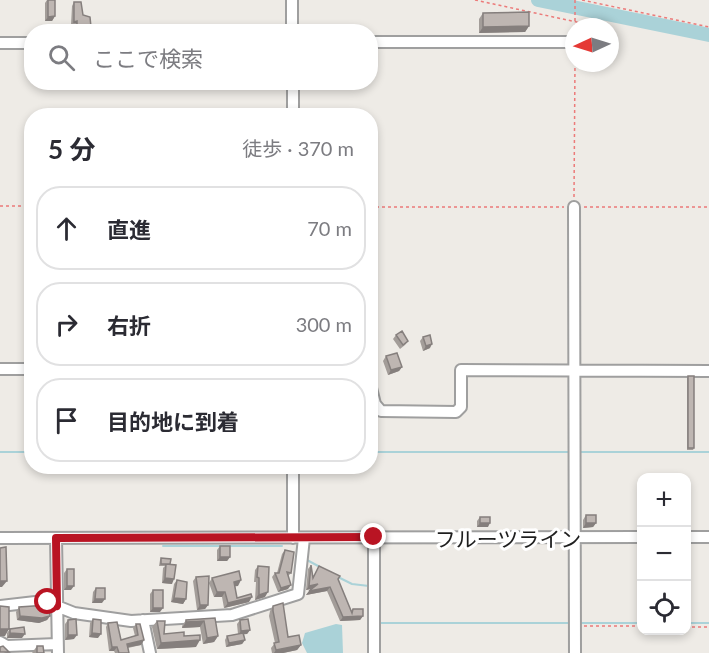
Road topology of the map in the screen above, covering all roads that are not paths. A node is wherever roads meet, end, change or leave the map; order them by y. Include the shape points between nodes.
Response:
1 (292, 0) edge
2 (292, 24) edge
3 (378, 42) edge
4 (565, 42) edge
5 (0, 43) edge
6 (24, 43) edge
7 (293, 90) edge
8 (293, 108) edge
9 (574, 207) road end
10 (0, 369) edge
11 (24, 369) edge
12 (575, 371) junction
13 (709, 371) edge
14 (378, 408) edge
15 (294, 474) edge
16 (374, 537) junction
17 (637, 537) edge
18 (691, 537) edge
19 (709, 537) edge
20 (0, 538) edge
21 (56, 538) junction
22 (298, 538) junction
23 (575, 538) junction
24 (0, 606) edge
25 (57, 606) junction
26 (142, 620) junction
27 (0, 642) edge
28 (57, 648) edge
29 (150, 653) edge
30 (374, 653) edge
31 (575, 653) edge

1 - 2 street
3 - 4 street
5 - 6 street
7 - 8 street
9 - 12 street
10 - 11 street
12 - 13 street
12 - 14 street via 461,370 460,407 456,412 381,411
12 - 23 street
15 - 22 street
16 - 22 street, フルーツライン
16 - 23 street, フルーツライン
16 - 30 street
17 - 23 street, フルーツライン
18 - 19 street
20 - 21 street, フルーツライン
21 - 22 street, フルーツライン
21 - 25 street
22 - 26 street via 295,597 232,615
23 - 31 street
24 - 25 street via 44,601
25 - 26 street via 79,614
25 - 28 street
26 - 29 street
27 - 28 street via 7,646

